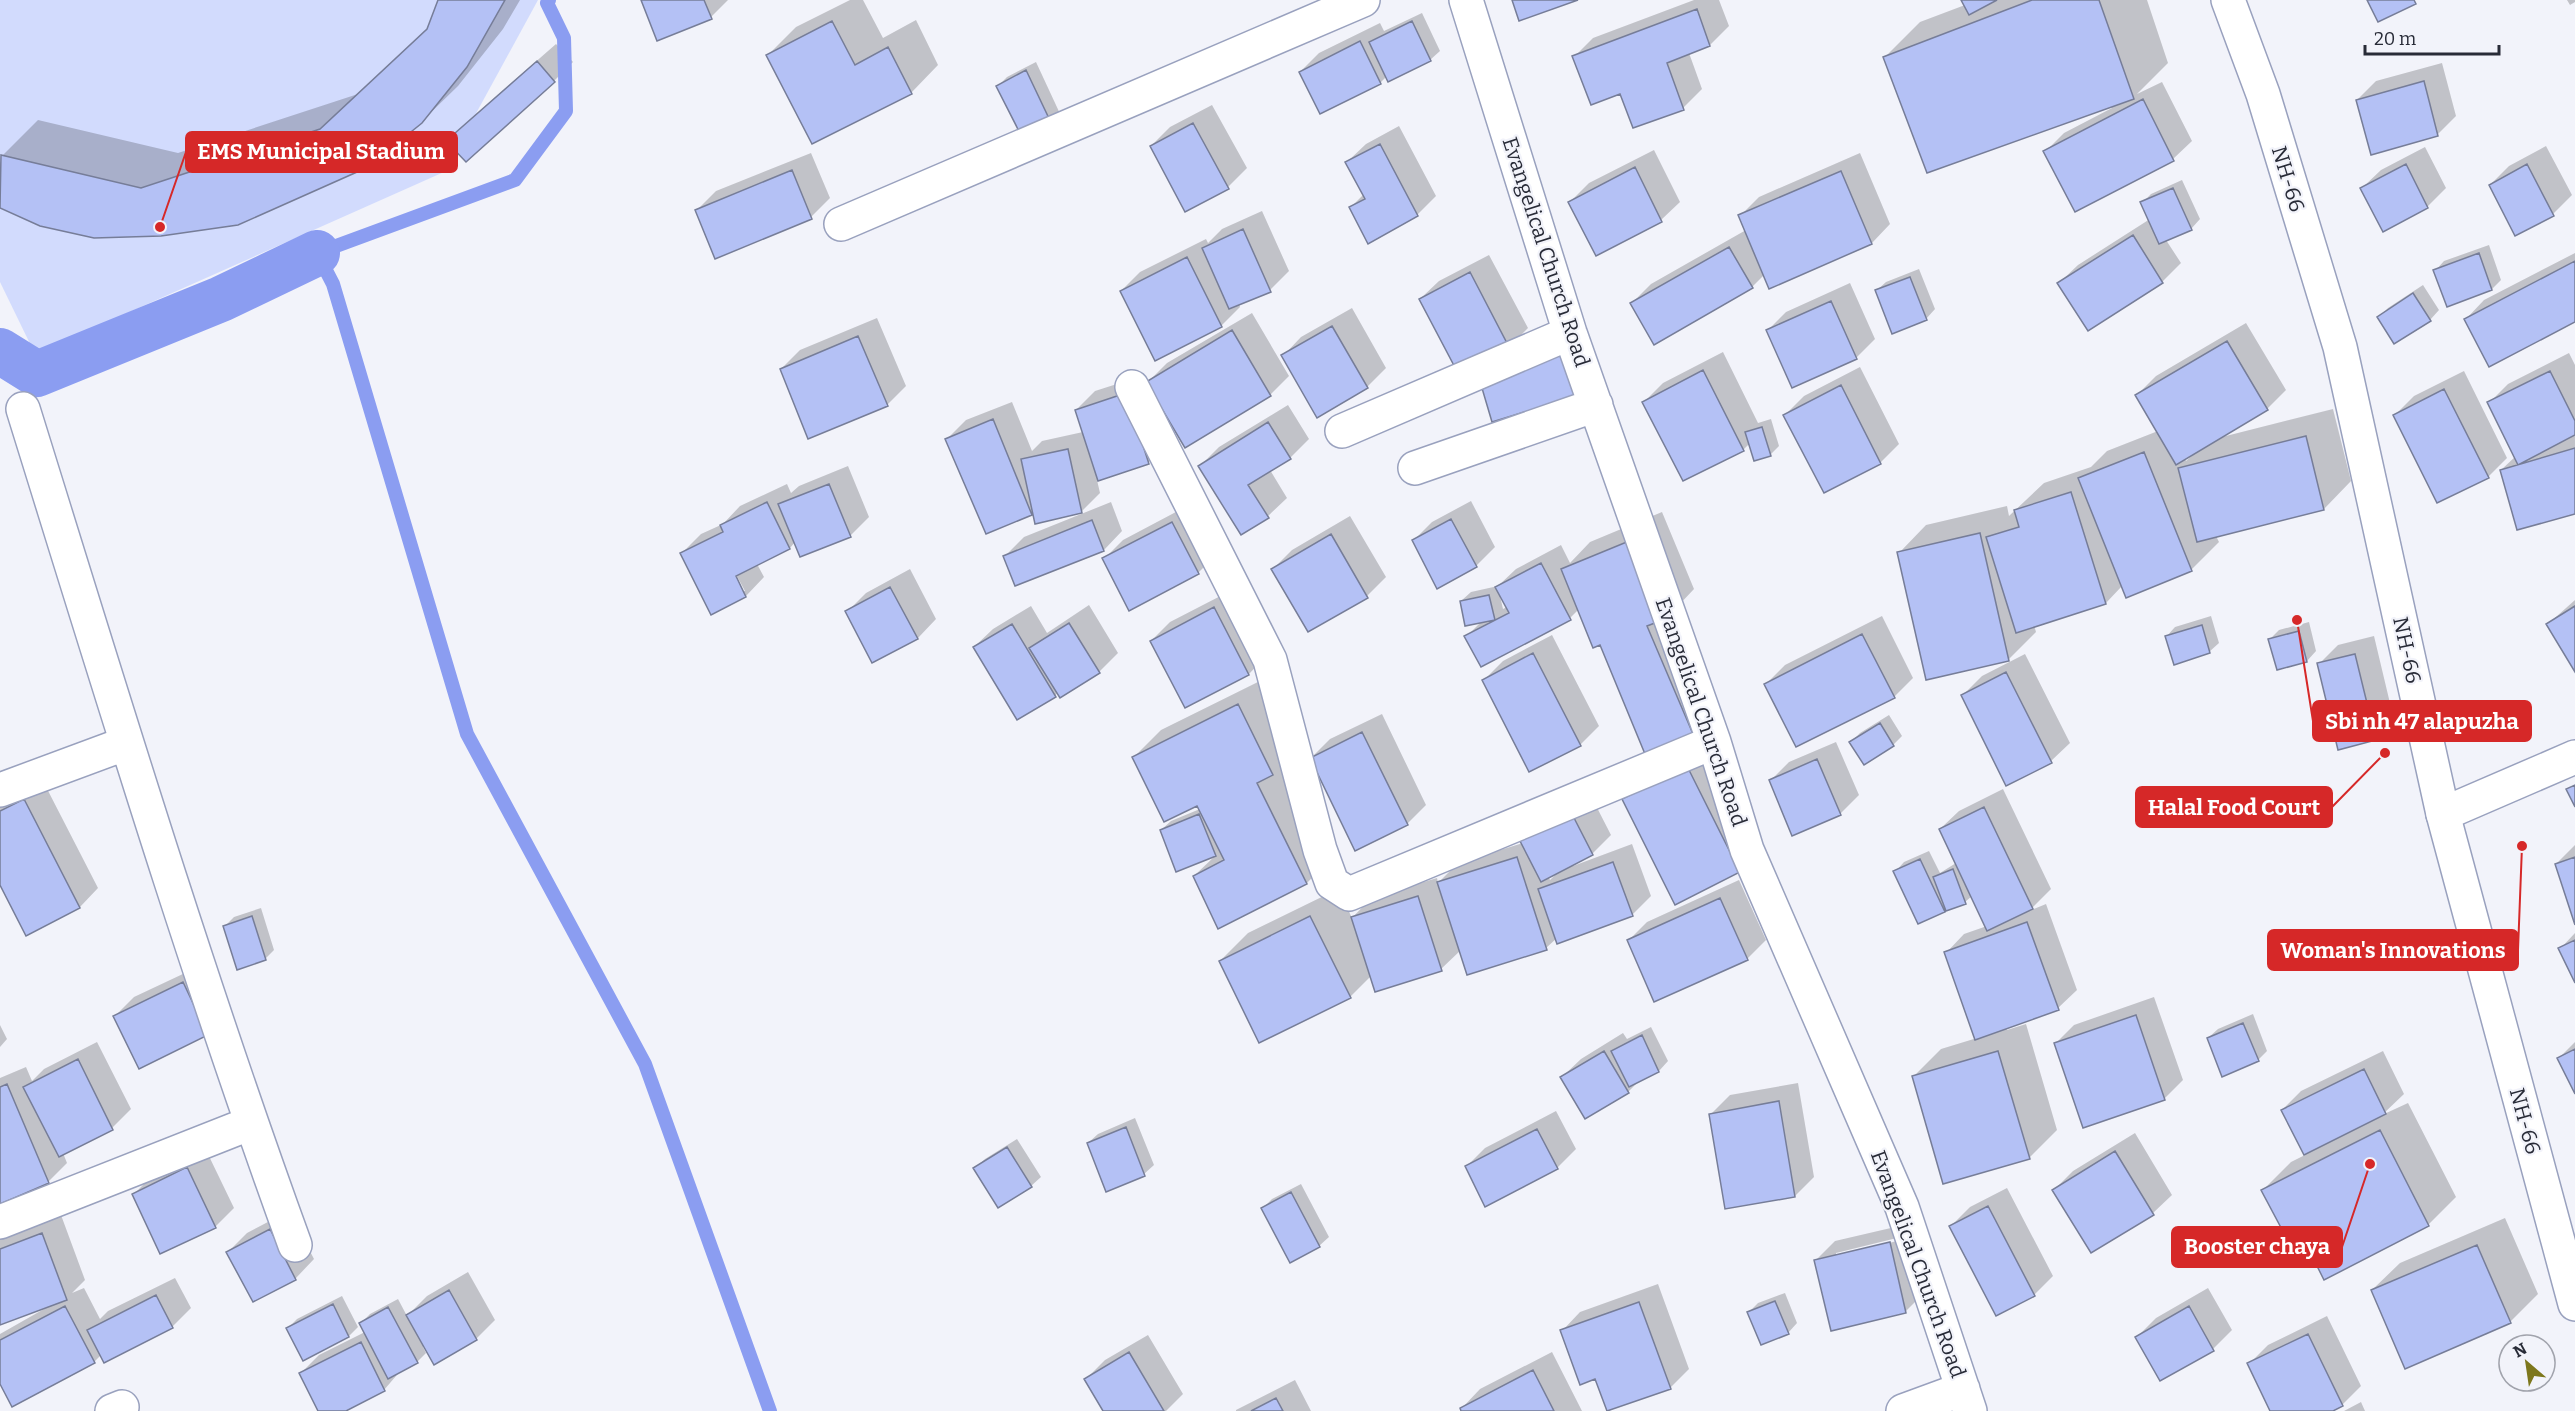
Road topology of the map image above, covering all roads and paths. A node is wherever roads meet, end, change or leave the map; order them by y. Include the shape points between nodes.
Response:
1 (1363, 0) edge
2 (1466, 0) edge
3 (2228, 0) edge
4 (841, 224) dead end
5 (1570, 333) junction
6 (1132, 387) dead end
7 (1596, 405) junction
8 (23, 410) dead end
9 (1342, 431) dead end
10 (1415, 468) dead end
11 (1714, 742) junction
12 (127, 743) junction
13 (2575, 757) edge
14 (0, 790) edge
15 (2443, 814) junction
16 (251, 1123) junction
17 (0, 1222) edge
18 (2567, 1244) edge
19 (295, 1245) dead end
20 (2575, 1304) edge
21 (1967, 1400) edge
22 (1903, 1411) edge

1 - 4 street
2 - 5 street, Evangelical Church Road
3 - 15 street, NH-66 via 2263,94 2340,347
5 - 7 street, Evangelical Church Road
5 - 9 street
6 - 11 street via 1270,660 1320,850 1332,883 1349,894
7 - 10 street
7 - 11 street, Evangelical Church Road
8 - 12 street
11 - 21 street, Evangelical Church Road via 1747,850 1902,1207
12 - 14 street
12 - 16 street
13 - 15 street
15 - 18 street, NH-66
16 - 17 street
16 - 19 street
18 - 20 street, NH-66
21 - 22 street

